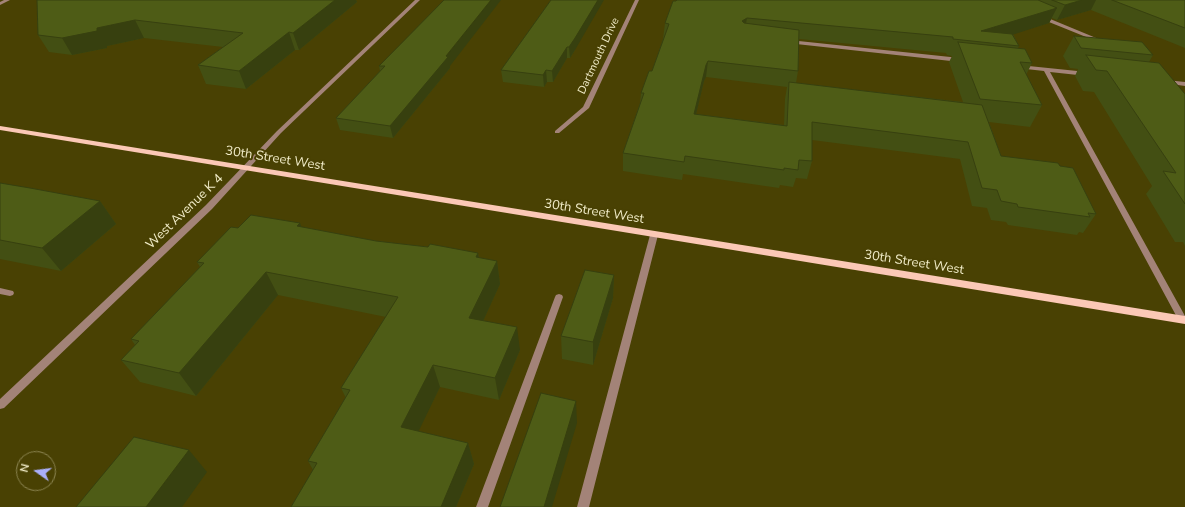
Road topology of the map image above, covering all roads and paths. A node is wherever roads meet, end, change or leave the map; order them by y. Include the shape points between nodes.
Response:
1 (8, 0) edge
2 (418, 0) edge
3 (637, 0) edge
4 (0, 4) edge
5 (1035, 14) edge
6 (1098, 40) edge
7 (784, 42) edge
8 (967, 61) edge
9 (1014, 66) edge
10 (1046, 70) junction
11 (1092, 74) edge
12 (1162, 82) edge
13 (1185, 84) edge
14 (0, 128) edge
15 (557, 132) dead end
16 (246, 167) junction
17 (654, 235) junction
18 (0, 291) edge
19 (10, 293) dead end
20 (559, 297) dead end
21 (1184, 319) edge
22 (0, 405) edge
23 (482, 507) edge
24 (583, 507) edge

1 - 4 street
2 - 16 street, West Avenue K 4 via 279,132
3 - 15 street, Dartmouth Drive via 586,108
5 - 6 street
7 - 8 street
9 - 10 street
10 - 11 street
10 - 21 street
12 - 13 street
14 - 16 main road, 30th Street West
16 - 17 main road, 30th Street West
16 - 22 street, West Avenue K 4 via 209,207
17 - 21 main road, 30th Street West
17 - 24 street
18 - 19 street
20 - 23 street

